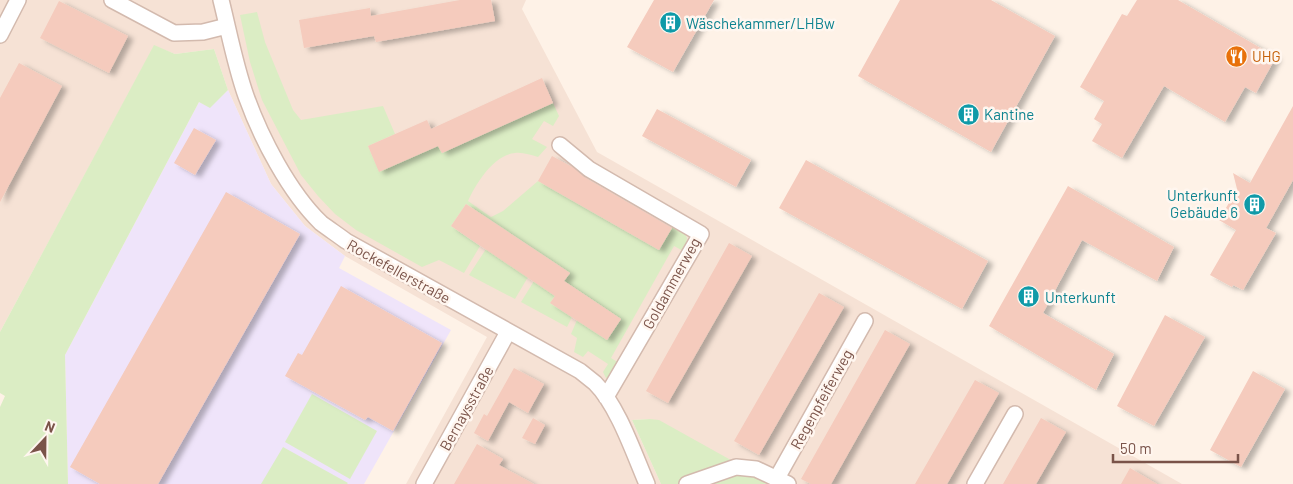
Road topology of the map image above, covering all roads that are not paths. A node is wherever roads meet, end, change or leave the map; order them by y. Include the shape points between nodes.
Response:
1 (18, 0) edge
2 (112, 0) edge
3 (221, 0) edge
4 (227, 26) junction
5 (0, 35) edge
6 (560, 145) dead end
7 (865, 321) dead end
8 (508, 332) junction
9 (606, 397) junction
10 (1015, 414) dead end
11 (783, 481) edge
12 (424, 484) edge
13 (647, 484) edge
14 (687, 484) edge
15 (975, 484) edge

1 - 5 street
2 - 4 street via 174,33 203,32
3 - 4 street, Rockefellerstraße
4 - 8 street, Rockefellerstraße via 245,96 268,146 303,203 346,241
6 - 9 street, Goldammerweg via 589,169 701,234
7 - 11 street, Regenpfeiferweg
8 - 9 street, Rockefellerstraße via 580,371
8 - 12 street, Bernaysstraße
9 - 13 street, Rockefellerstraße
10 - 15 street
11 - 14 street via 756,469 736,467

